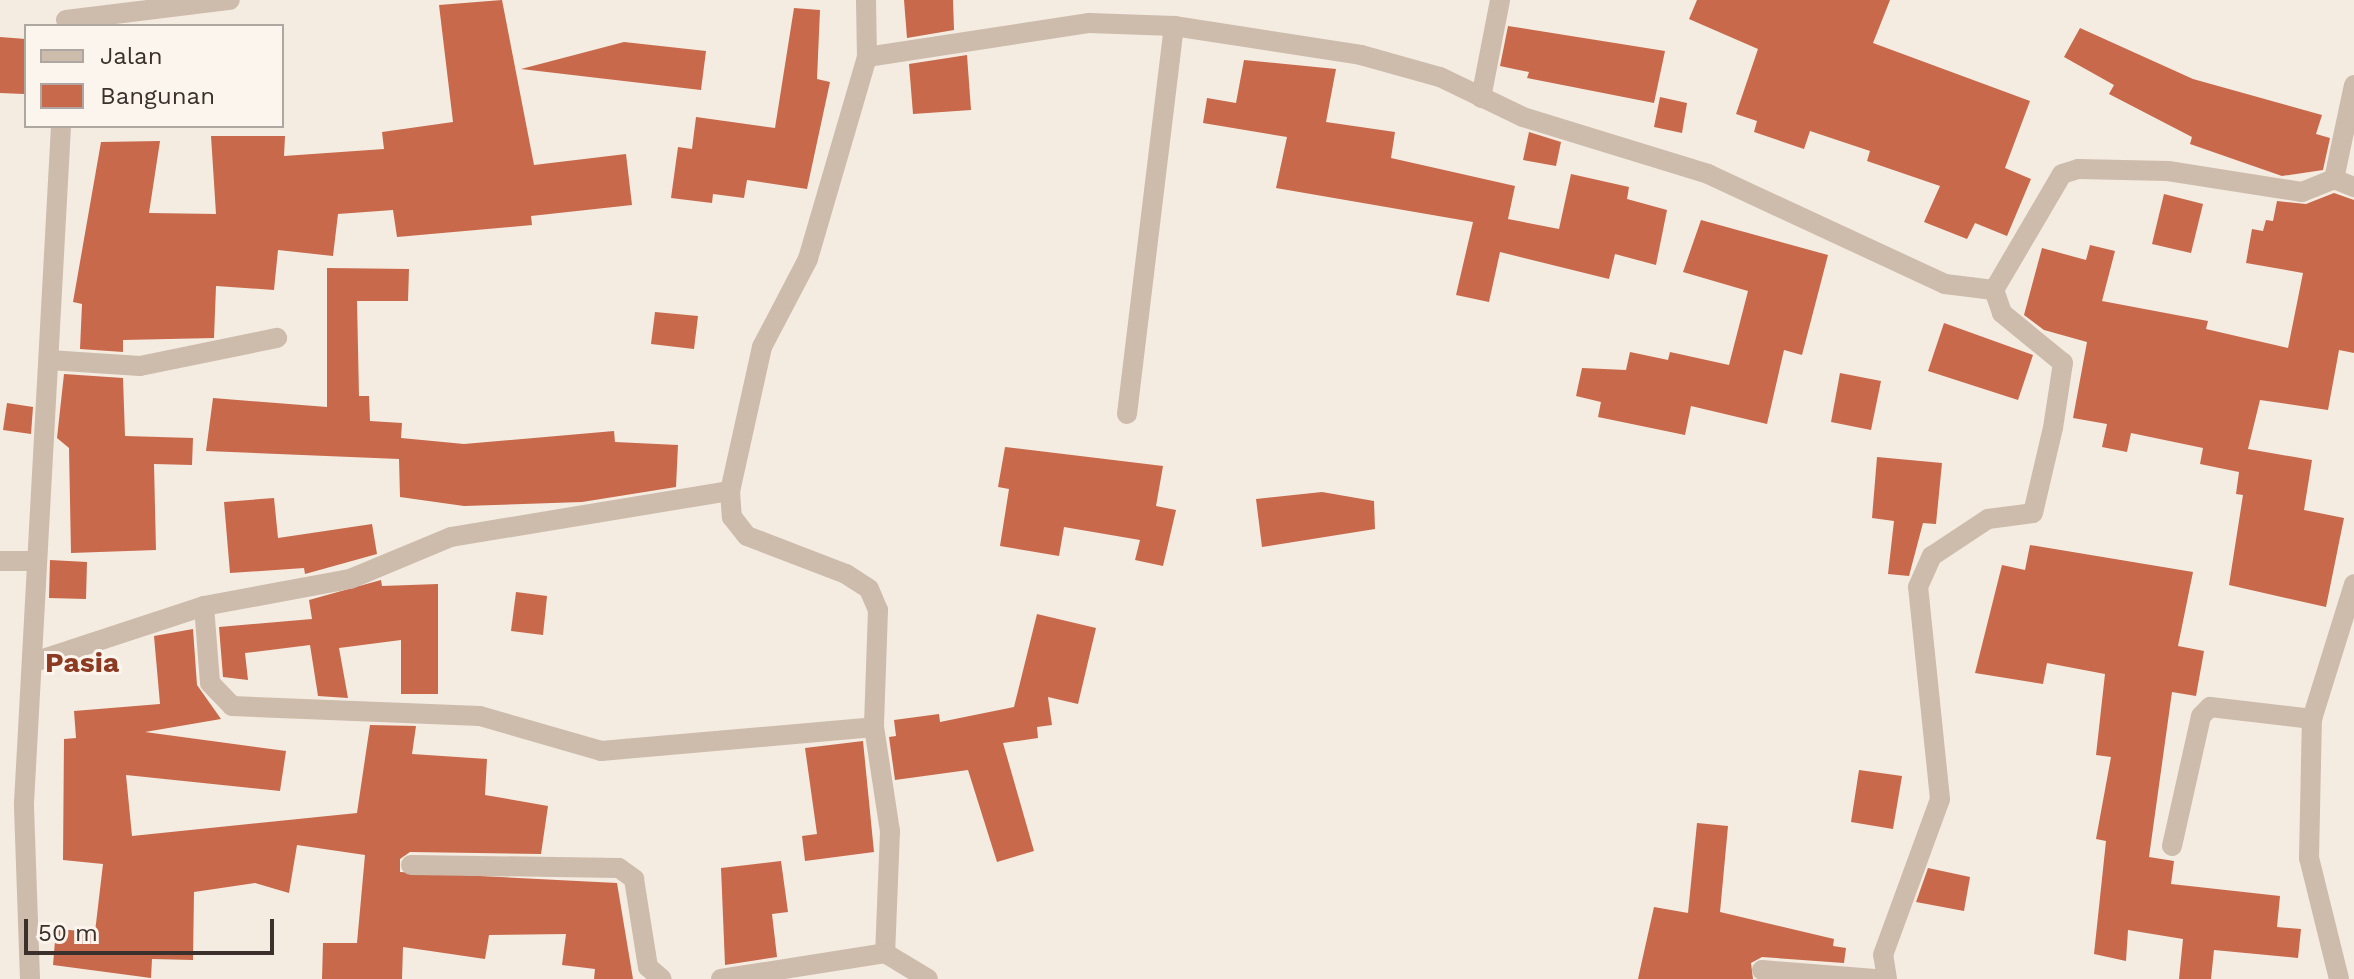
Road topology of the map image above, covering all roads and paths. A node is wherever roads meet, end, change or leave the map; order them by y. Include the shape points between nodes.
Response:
1 (230, 0) edge
2 (866, 0) edge
3 (1500, 0) edge
4 (64, 15) edge
5 (1174, 26) junction
6 (867, 57) junction
7 (2354, 85) edge
8 (1481, 98) junction
9 (2351, 119) edge
10 (61, 128) edge
11 (2334, 179) junction
12 (2354, 187) edge
13 (1994, 290) junction
14 (277, 338) dead end
15 (49, 360) junction
16 (1127, 414) dead end
17 (730, 491) junction
18 (0, 561) edge
19 (35, 561) junction
20 (2354, 584) edge
21 (204, 606) junction
22 (37, 661) junction
23 (2312, 719) junction
24 (874, 727) junction
25 (2172, 846) dead end
26 (411, 865) dead end
27 (885, 953) junction
28 (1762, 970) dead end
29 (30, 979) edge
30 (662, 979) edge
31 (721, 979) edge
32 (928, 979) edge
33 (1875, 979) edge
34 (1887, 979) edge
35 (2339, 979) edge

1 - 4 street
2 - 6 street
3 - 8 street
5 - 6 street via 1040,27
5 - 8 street via 1361,55 1418,69
5 - 16 street
6 - 17 street via 808,259 762,347
7 - 9 street
8 - 13 street via 1708,174 1945,284
9 - 11 street
10 - 15 street
11 - 12 street
11 - 13 street via 2302,192 2122,167 2062,174
13 - 34 street via 2002,313 2063,363 2053,428 2033,513 1988,519 1932,556 1918,587 1940,799 1883,955
14 - 15 street via 140,366
15 - 19 street
17 - 21 street via 451,537 350,579
17 - 24 street via 732,517 747,536 869,589 878,610
18 - 19 street
19 - 22 street
20 - 23 street
21 - 22 street
21 - 24 street via 210,683 232,706 480,716 601,751
22 - 29 street via 24,803
23 - 25 street via 2210,707 2201,716
23 - 35 street via 2309,858
24 - 27 street via 890,831
26 - 30 street via 619,868 634,879 648,967
27 - 31 street
27 - 32 street
28 - 33 street

